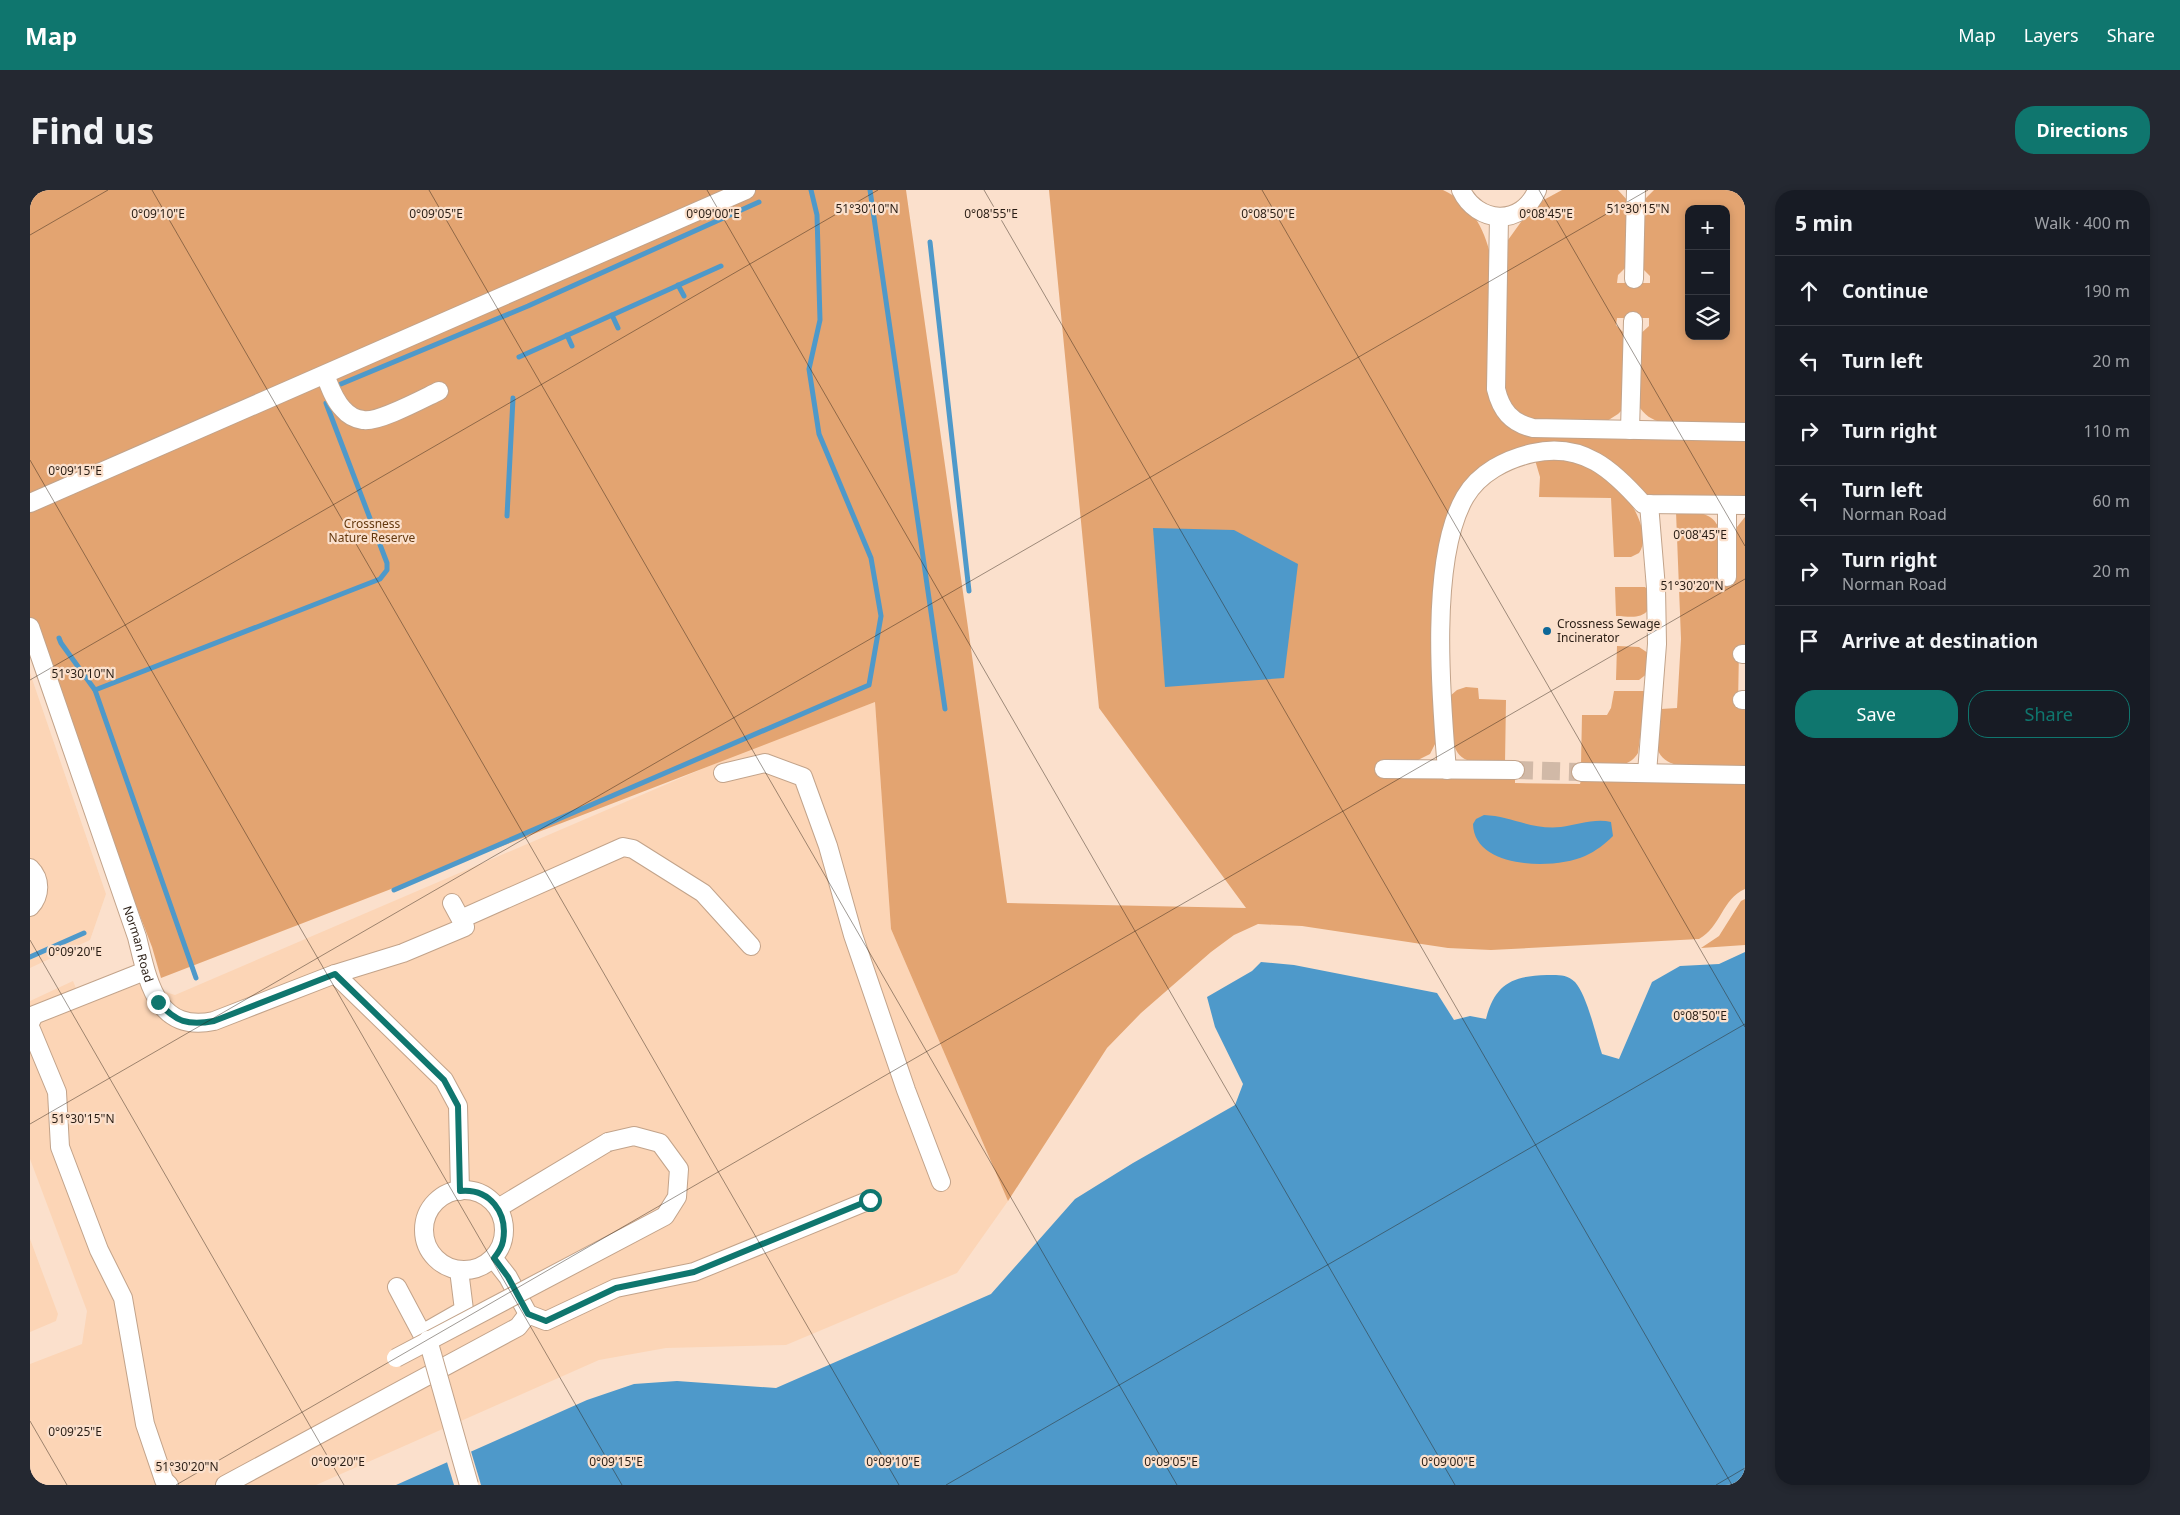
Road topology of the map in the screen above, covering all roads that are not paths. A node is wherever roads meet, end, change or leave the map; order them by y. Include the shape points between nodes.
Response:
1 (746, 190) edge
2 (1461, 190) edge
3 (1537, 190) edge
4 (1636, 190) edge
5 (1499, 217) junction
6 (1634, 279) dead end
7 (1633, 321) dead end
8 (325, 375) junction
9 (439, 391) dead end
10 (1630, 430) junction
11 (1745, 432) edge
12 (30, 503) edge
13 (1650, 504) junction
14 (1727, 505) junction
15 (1745, 505) edge
16 (1727, 577) dead end
17 (30, 627) edge
18 (1384, 769) dead end
19 (1447, 770) junction
20 (1515, 770) tunnel mouth
21 (1581, 772) tunnel mouth
22 (723, 773) dead end
23 (1647, 773) junction
24 (1745, 775) edge
25 (30, 868) edge
26 (452, 903) dead end
27 (30, 907) edge
28 (463, 923) junction
29 (751, 946) dead end
30 (145, 971) junction
31 (335, 974) junction
32 (30, 1023) edge
33 (30, 1027) edge
34 (941, 1182) dead end
35 (460, 1191) junction
36 (870, 1200) dead end
37 (498, 1208) junction
38 (494, 1258) junction
39 (459, 1270) junction
40 (397, 1287) dead end
41 (528, 1314) junction
42 (428, 1340) junction
43 (396, 1358) dead end
44 (168, 1485) edge
45 (225, 1485) edge
46 (469, 1485) edge

1 - 8 street
2 - 5 street via 1474,209
3 - 5 street via 1524,208 1512,215
4 - 6 street
5 - 10 street via 1496,389 1504,411 1512,420 1532,428
7 - 10 street
8 - 9 street via 343,409 364,420 391,413
8 - 12 street
10 - 11 street
13 - 14 street
13 - 19 street via 1643,504 1622,479 1607,468 1573,454 1555,451 1528,454 1504,462 1476,483 1466,496 1451,533 1442,597 1441,698
13 - 23 street via 1658,644
14 - 15 street
14 - 16 street
17 - 30 street, Norman Road via 137,937
18 - 19 street
19 - 20 street
21 - 23 street
22 - 34 street via 765,763 803,777 828,846 853,935
23 - 24 street
25 - 27 street via 39,888
26 - 28 street
28 - 29 street, Norman Road via 623,847 633,849 703,893
28 - 31 street, Norman Road via 404,953
30 - 31 street, Norman Road via 158,1002 168,1014 197,1024 214,1021
30 - 32 street via 34,1015
31 - 35 street via 444,1080 458,1106
33 - 44 street via 57,1092 60,1147 99,1250 122,1298 145,1424
35 - 37 street via 484,1195
35 - 39 street via 443,1195 424,1219 426,1245 442,1264
36 - 41 street via 694,1272 616,1288 546,1321
37 - 38 street via 505,1224 503,1244
37 - 42 street, bridge via 608,1142 634,1136 660,1143 680,1169 678,1197 665,1216
38 - 39 street via 468,1270
38 - 41 street
39 - 40 street via 464,1310 422,1334
41 - 45 street via 518,1327
42 - 43 street, bridge
42 - 46 street, bridge

